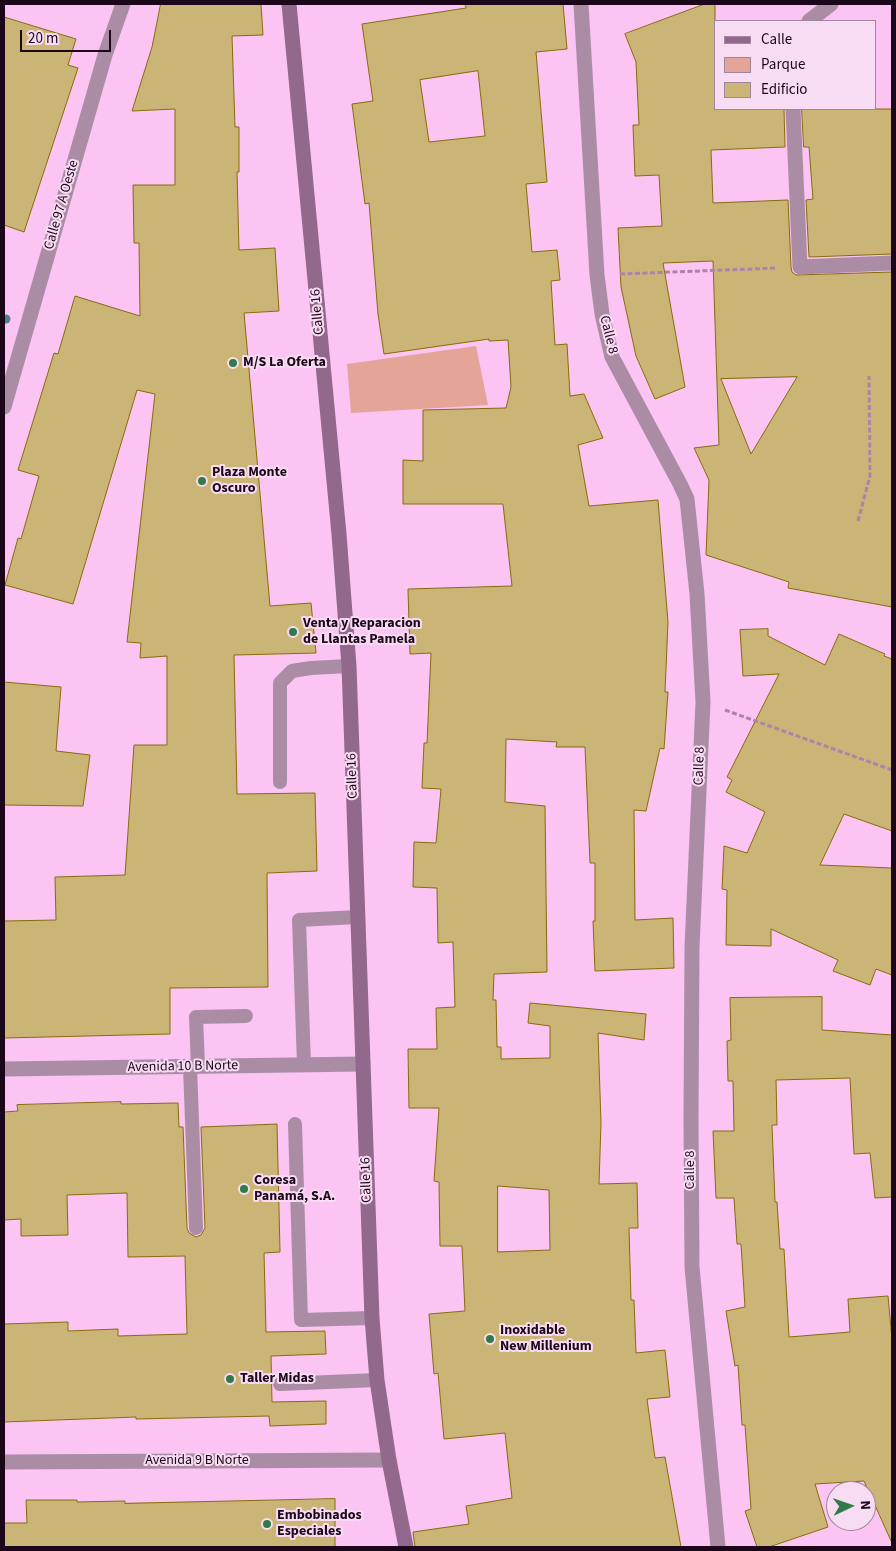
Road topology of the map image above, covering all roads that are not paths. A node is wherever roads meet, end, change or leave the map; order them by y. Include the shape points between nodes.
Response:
1 (123, 4) edge
2 (289, 4) edge
3 (581, 4) edge
4 (832, 4) edge
5 (810, 20) edge
6 (793, 110) edge
7 (892, 263) edge
8 (4, 407) edge
9 (349, 666) junction
10 (280, 782) dead end
11 (358, 917) junction
12 (246, 1016) dead end
13 (363, 1064) junction
14 (304, 1065) junction
15 (194, 1067) junction
16 (4, 1069) edge
17 (294, 1124) dead end
18 (196, 1228) dead end
19 (372, 1318) junction
20 (377, 1380) junction
21 (280, 1384) dead end
22 (389, 1460) junction
23 (4, 1462) edge
24 (406, 1547) edge
25 (718, 1547) edge

1 - 8 street, Calle 97 A Oeste
2 - 9 main road, Calle 16
3 - 25 street, Calle 8 via 602,314 612,357 687,499 697,594 703,702 692,947 692,1267
4 - 5 street
6 - 7 street via 800,267
9 - 10 lane via 292,671 280,684
9 - 11 main road, Calle 16
11 - 13 main road, Calle 16
11 - 14 lane via 299,920
12 - 15 lane via 196,1017
13 - 14 street, Avenida 10 B Norte
13 - 19 main road, Calle 16
14 - 15 street, Avenida 10 B Norte
15 - 16 street, Avenida 10 B Norte
15 - 18 lane
17 - 19 lane via 301,1320
19 - 20 main road, Calle 16
20 - 21 lane
20 - 22 main road, Calle 16
22 - 23 street, Avenida 9 B Norte
22 - 24 main road, Calle 16

